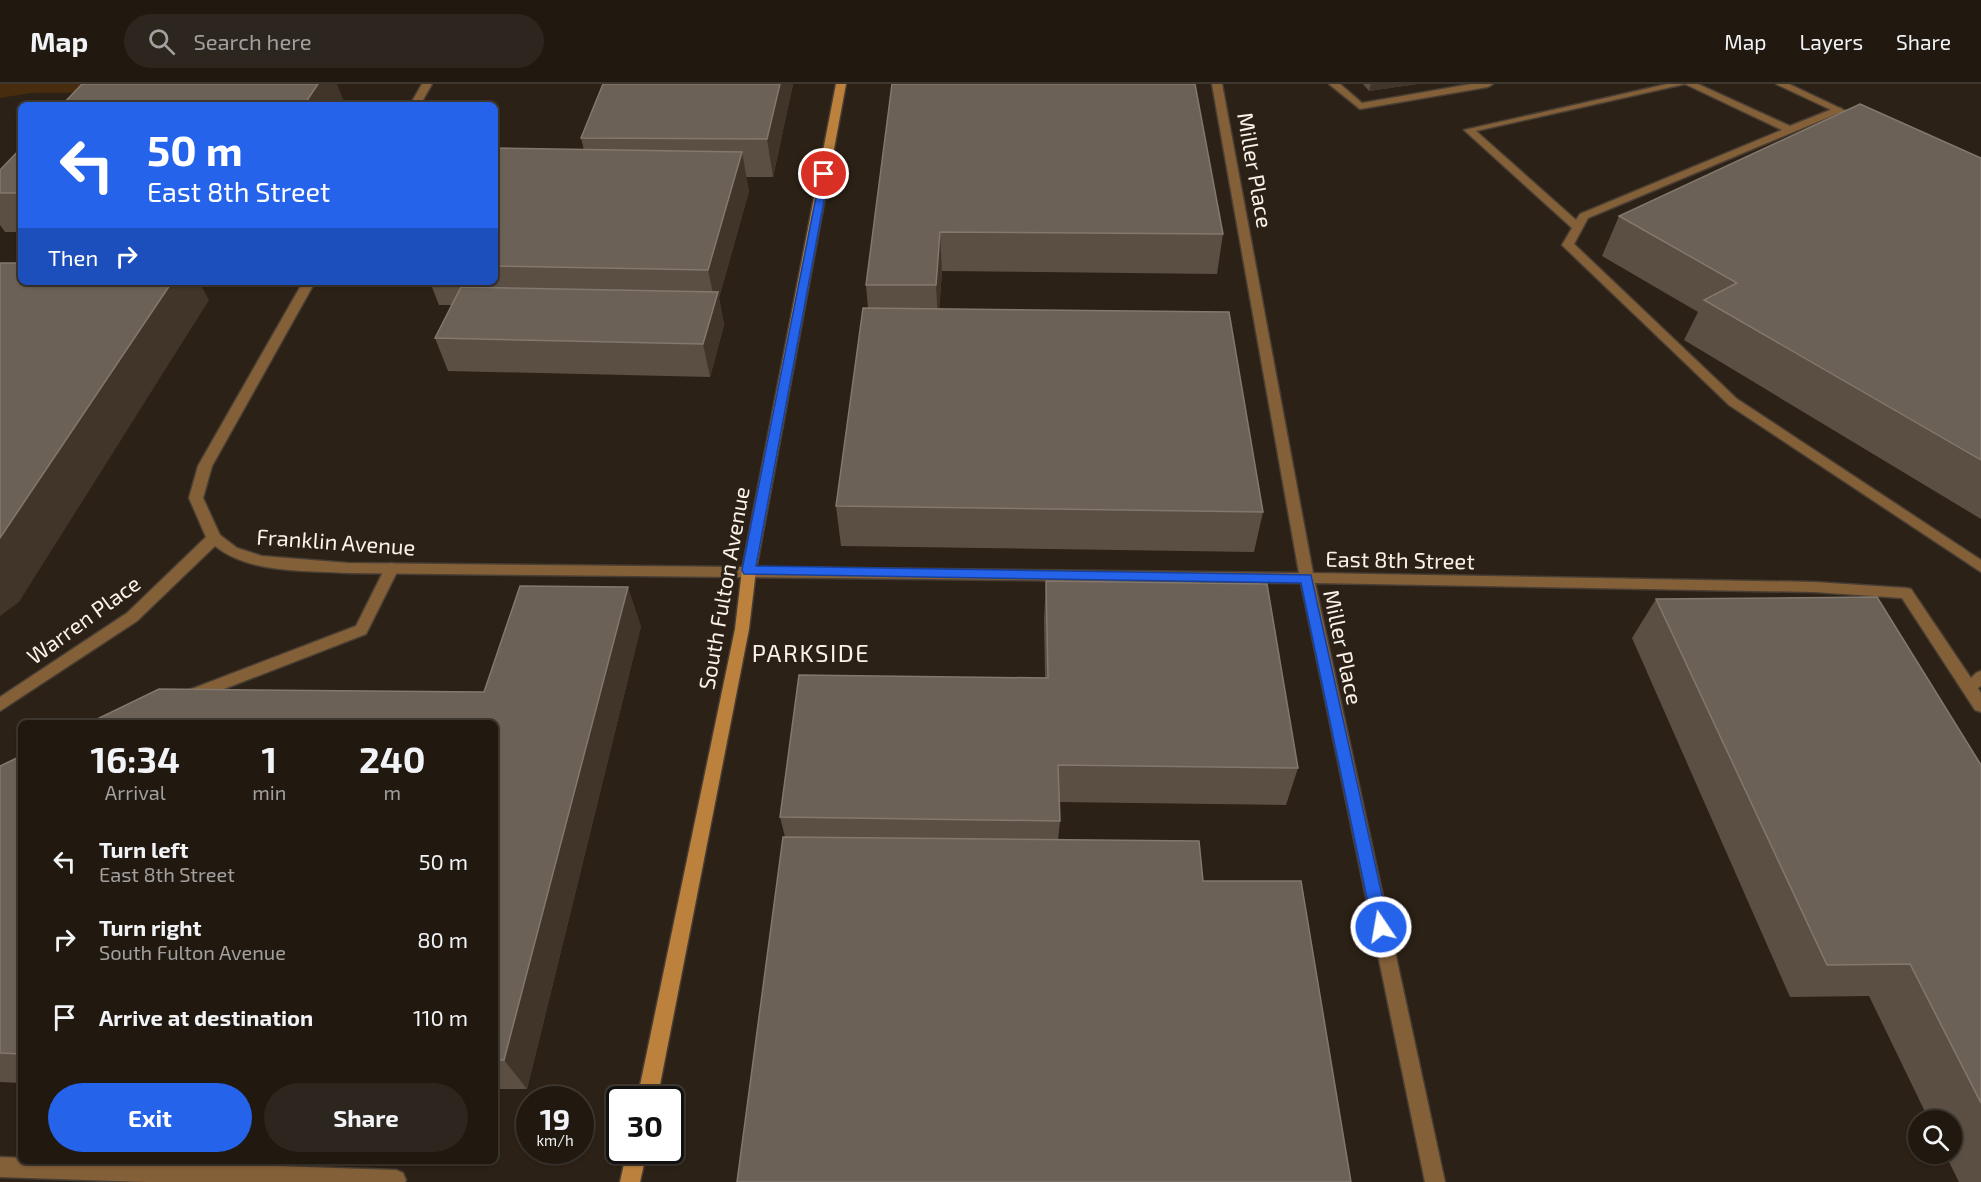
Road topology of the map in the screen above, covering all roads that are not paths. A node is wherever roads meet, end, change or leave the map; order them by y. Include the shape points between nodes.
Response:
1 (427, 84) edge
2 (841, 84) edge
3 (1217, 84) edge
4 (1334, 84) edge
5 (1488, 84) edge
6 (1680, 84) edge
7 (1690, 84) edge
8 (1781, 84) edge
9 (417, 102) edge
10 (1838, 110) junction
11 (1869, 124) edge
12 (1791, 130) junction
13 (1578, 228) junction
14 (307, 285) edge
15 (214, 538) junction
16 (1981, 567) edge
17 (392, 568) junction
18 (749, 570) junction
19 (1307, 578) junction
20 (1977, 686) edge
21 (175, 702) edge
22 (0, 705) edge
23 (1981, 706) edge
24 (650, 1086) edge
25 (634, 1164) edge
26 (0, 1167) edge
27 (396, 1180) dead end
28 (630, 1182) edge
29 (1435, 1182) edge

1 - 9 street
2 - 18 main road, South Fulton Avenue
3 - 19 street, Miller Place
4 - 5 street via 1360,106
6 - 13 street via 1469,130
7 - 12 street
8 - 10 street
10 - 11 street
10 - 12 street
12 - 13 street via 1584,216
13 - 16 street via 1568,245 1733,402
14 - 15 street via 205,466 196,498
15 - 17 street, Franklin Avenue via 232,552 262,561
15 - 22 street, Warren Place via 132,617
17 - 18 street, Franklin Avenue
17 - 21 street via 361,630
18 - 19 street, East 8th Street
18 - 24 main road, South Fulton Avenue via 742,629
19 - 20 street, East 8th Street via 1814,587 1906,593
19 - 29 street, Miller Place
20 - 23 street
25 - 28 main road
26 - 27 street

